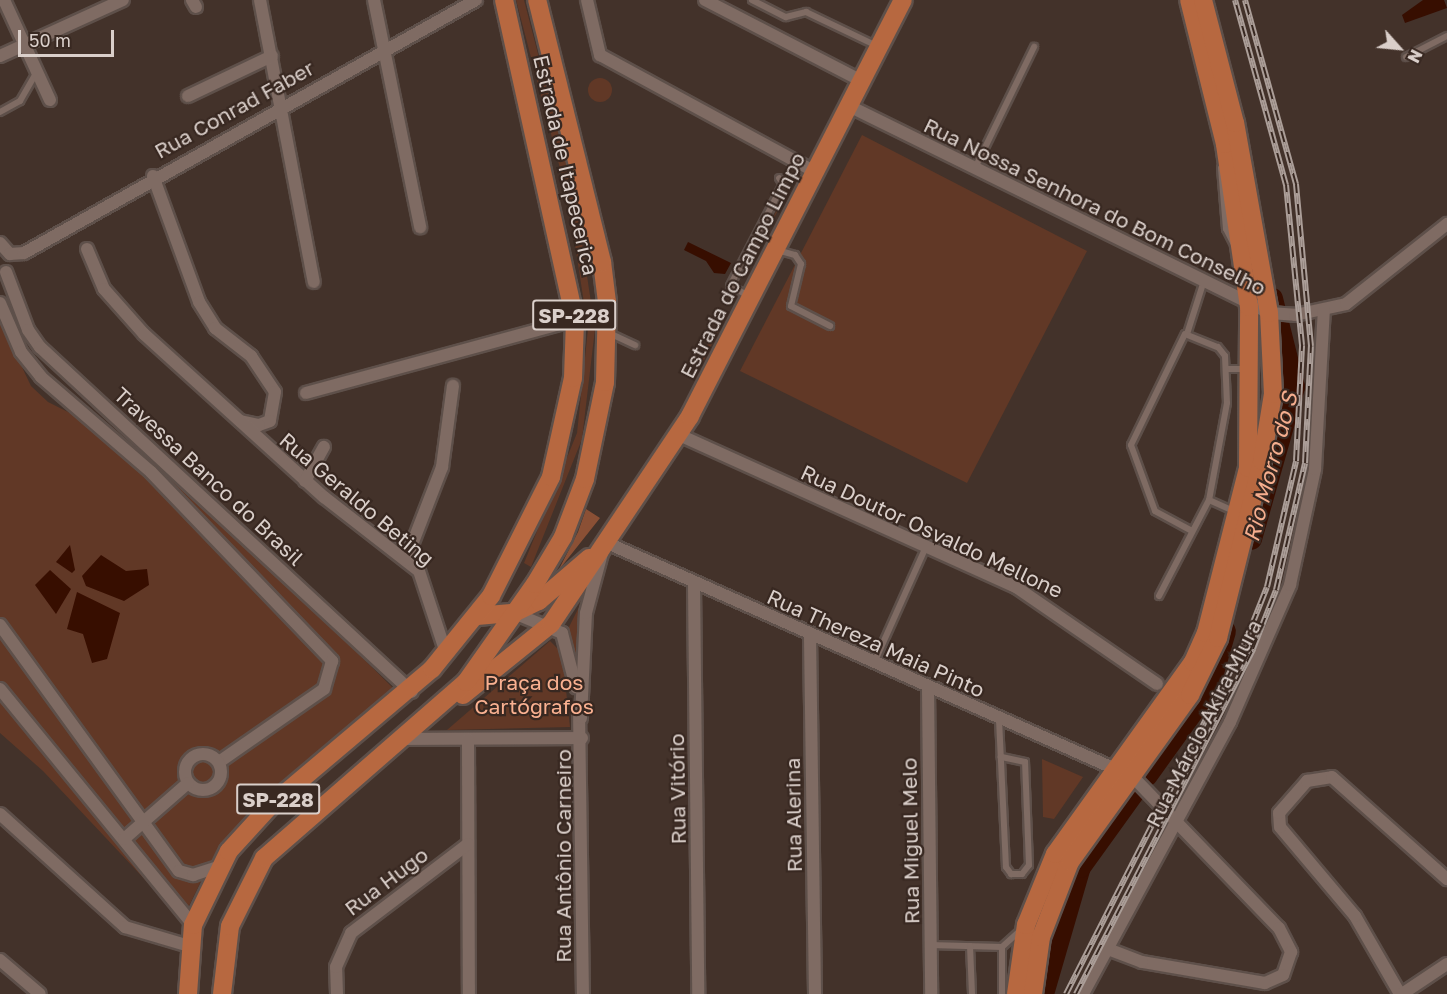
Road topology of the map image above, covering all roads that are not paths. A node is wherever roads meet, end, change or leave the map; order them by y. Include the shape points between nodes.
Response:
1 (4, 0) edge
2 (123, 0) edge
3 (260, 0) edge
4 (374, 0) edge
5 (476, 0) edge
6 (504, 0) edge
7 (537, 0) edge
8 (587, 0) edge
9 (705, 0) edge
10 (752, 0) edge
11 (1189, 0) edge
12 (1203, 0) edge
13 (899, 3) edge
14 (1447, 36) edge
15 (26, 46) junction
16 (877, 46) junction
17 (1034, 47) dead end
18 (384, 49) junction
19 (0, 56) edge
20 (272, 56) junction
21 (1406, 57) dead end
22 (37, 71) junction
23 (860, 80) junction
24 (188, 96) dead end
25 (50, 100) dead end
26 (281, 105) junction
27 (847, 105) junction
28 (0, 112) edge
29 (975, 169) junction
30 (814, 171) junction
31 (153, 176) junction
32 (778, 178) dead end
33 (1447, 224) edge
34 (420, 227) dead end
35 (0, 243) edge
36 (87, 249) dead end
37 (776, 249) junction
38 (6, 272) dead end
39 (314, 282) dead end
40 (1203, 284) junction
41 (753, 297) junction
42 (0, 303) edge
43 (1249, 307) junction
44 (1324, 310) junction
45 (1269, 313) junction
46 (574, 320) junction
47 (830, 327) dead end
48 (608, 333) junction
49 (1187, 334) junction
50 (636, 345) dead end
51 (1227, 369) junction
52 (1253, 369) junction
53 (453, 386) dead end
54 (306, 393) dead end
55 (236, 420) junction
56 (677, 434) junction
57 (324, 447) dead end
58 (305, 481) junction
59 (1209, 500) junction
60 (1245, 515) junction
61 (1192, 531) junction
62 (605, 542) junction
63 (926, 546) junction
64 (406, 560) junction
65 (694, 584) junction
66 (1159, 596) dead end
67 (514, 613) junction
68 (477, 616) junction
69 (551, 624) junction
70 (0, 625) edge
71 (810, 636) junction
72 (446, 653) junction
73 (874, 664) junction
74 (1158, 684) dead end
75 (928, 687) junction
76 (0, 690) edge
77 (412, 692) junction
78 (443, 706) junction
79 (580, 718) junction
80 (999, 719) junction
81 (582, 738) junction
82 (402, 739) junction
83 (468, 739) junction
84 (1001, 757) junction
85 (219, 762) junction
86 (1125, 774) junction
87 (188, 783) junction
88 (0, 813) edge
89 (1177, 817) junction
90 (141, 819) junction
91 (124, 839) junction
92 (468, 844) junction
93 (1029, 865) junction
94 (220, 866) junction
95 (1054, 875) junction
96 (1447, 879) edge
97 (194, 924) junction
98 (1035, 927) junction
99 (930, 945) junction
100 (189, 946) junction
101 (970, 946) junction
102 (1002, 946) junction
103 (1106, 948) junction
104 (0, 960) edge
105 (1447, 964) edge
106 (40, 994) edge
107 (188, 994) edge
108 (222, 994) edge
109 (337, 994) edge
110 (470, 994) edge
111 (583, 994) edge
112 (698, 994) edge
113 (815, 994) edge
114 (931, 994) edge
115 (972, 994) edge
116 (1002, 994) edge
117 (1016, 994) edge
118 (1033, 994) edge
119 (1083, 994) edge
120 (1401, 994) edge

1 - 15 street
2 - 15 street
3 - 20 street
4 - 18 street
5 - 18 street, Rua Conrad Faber
6 - 46 main road, Estrada de Itapecerica / SP-228
7 - 48 main road, Estrada de Itapecerica / SP-228 via 602,262
8 - 30 street via 600,55
9 - 23 street
10 - 16 lane via 786,17 806,12
11 - 43 main road via 1225,144
12 - 45 main road via 1240,146
13 - 16 main road, Estrada do Campo Limpo
14 - 21 lane
15 - 19 street
15 - 22 street
16 - 23 main road, Estrada do Campo Limpo
17 - 29 lane
18 - 26 street, Rua Conrad Faber
18 - 34 street
20 - 24 street
20 - 26 street
22 - 25 street
22 - 28 lane via 20,100
23 - 27 main road, Estrada do Campo Limpo
26 - 31 street, Rua Conrad Faber
26 - 39 street
27 - 29 street, Rua Nossa Senhora do Bom Conselho
27 - 30 main road, Estrada do Campo Limpo
29 - 40 street, Rua Nossa Senhora do Bom Conselho
30 - 37 main road, Estrada do Campo Limpo
31 - 35 street, Rua Conrad Faber via 14,255
31 - 55 street via 199,302 215,328 251,356 275,392 270,421 259,425
32 - 41 lane via 783,184 730,286
33 - 44 street, Rua Nossa Senhora do Bom Conselho via 1368,292
36 - 55 street, Rua Geraldo Beting via 116,305
37 - 41 main road, Estrada do Campo Limpo
37 - 47 lane via 795,255 801,264 791,306
38 - 77 street, Travessa Banco do Brasil via 28,330 40,347
40 - 43 street, Rua Nossa Senhora do Bom Conselho
40 - 49 lane
41 - 56 main road, Estrada do Campo Limpo
42 - 85 street via 21,352 41,377 160,480 332,661 324,689
43 - 45 street, Rua Nossa Senhora do Bom Conselho
43 - 52 main road
44 - 45 street, Rua Nossa Senhora do Bom Conselho
44 - 89 street, Rua Márcio Akira Miura via 1315,469 1290,585 1230,722
45 - 60 main road via 1273,394
46 - 54 street
46 - 68 main road, Estrada de Itapecerica / SP-228 via 573,378 551,477 529,529
48 - 50 lane
48 - 67 main road, Estrada de Itapecerica / SP-228 via 599,427 582,488 562,537
49 - 51 lane via 1218,347
49 - 61 lane via 1131,444 1155,511
51 - 52 lane
51 - 59 lane via 1223,438
52 - 60 main road
53 - 64 street via 442,467
55 - 58 street, Rua Geraldo Beting
56 - 62 main road, Estrada do Campo Limpo
56 - 63 street, Rua Doutor Osvaldo Mellone
57 - 58 street
58 - 64 street, Rua Geraldo Beting
59 - 60 lane
59 - 61 lane
60 - 86 main road via 1193,663
61 - 66 lane
62 - 65 street, Rua Thereza Maia Pinto
62 - 67 main road, Estrada do Campo Limpo via 556,589
62 - 69 main road, Estrada do Campo Limpo
62 - 79 street, Rua Antônio Carneiro via 585,622
63 - 73 lane
63 - 74 street, Rua Doutor Osvaldo Mellone via 1045,602
64 - 72 street, Rua Geraldo Beting via 427,583
65 - 71 street, Rua Thereza Maia Pinto
65 - 112 street, Rua Vitório
67 - 68 main road, Estrada do Campo Limpo
67 - 69 street
67 - 78 main road, Estrada de Itapecerica / SP-228
68 - 72 main road, Estrada de Itapecerica / SP-228
69 - 78 main road, Estrada do Campo Limpo via 515,657
69 - 79 street, Rua Antônio Carneiro via 566,643
70 - 90 street
71 - 73 street, Rua Thereza Maia Pinto
71 - 113 street, Rua Alerina
72 - 77 main road, Estrada de Itapecerica / SP-228
73 - 75 street, Rua Thereza Maia Pinto
75 - 80 street, Rua Thereza Maia Pinto
75 - 99 street, Rua Miguel Melo
76 - 91 street
77 - 94 main road, Estrada de Itapecerica / SP-228 via 271,805
78 - 82 main road, Estrada de Itapecerica / SP-228
79 - 81 street, Rua Antônio Carneiro
80 - 84 lane
80 - 86 street, Rua Thereza Maia Pinto
81 - 83 street
81 - 111 street, Rua Antônio Carneiro
82 - 83 street
82 - 108 main road, Estrada de Itapecerica / SP-228 via 290,831 258,868 230,926
83 - 92 street
84 - 93 lane via 1025,762
84 - 93 lane via 1006,867 1015,875
85 - 87 street via 217,784 208,790
85 - 87 street via 198,754 184,771
86 - 89 street, Rua Thereza Maia Pinto
86 - 95 main road via 1073,825
87 - 90 street
88 - 100 street via 125,927
89 - 103 street, Rua Márcio Akira Miura
89 - 103 street, Rua Thereza Maia Pinto via 1290,943 1283,975 1273,982 1254,982 1142,962
90 - 91 street
90 - 94 street via 179,871 193,875
91 - 97 street
92 - 109 street, Rua Hugo via 351,933 336,967
92 - 110 street
93 - 95 lane
94 - 97 main road, Estrada de Itapecerica / SP-228
95 - 98 main road
96 - 120 street via 1332,777 1307,781 1279,813 1280,827 1355,916
97 - 100 main road, Estrada de Itapecerica / SP-228
98 - 102 lane
98 - 117 main road
98 - 118 main road
99 - 101 lane
99 - 114 street, Rua Miguel Melo
100 - 107 main road, Estrada de Itapecerica / SP-228
101 - 102 lane
101 - 115 lane
102 - 116 lane
103 - 119 street, Rua Márcio Akira Miura
104 - 106 street
105 - 120 street

